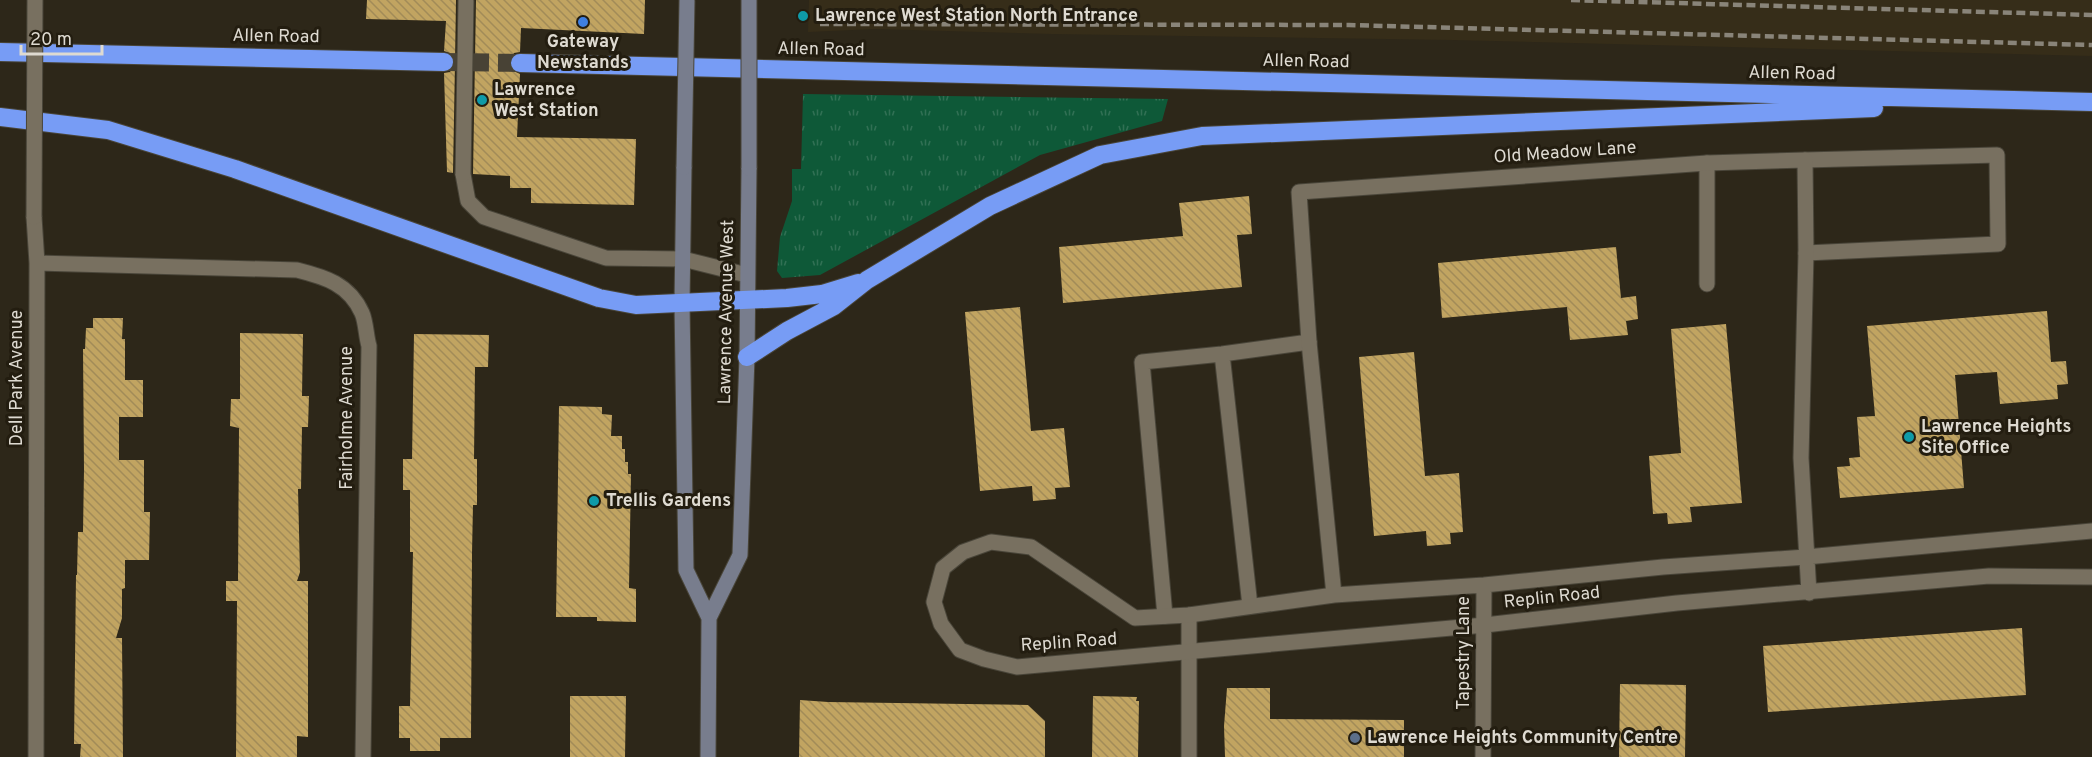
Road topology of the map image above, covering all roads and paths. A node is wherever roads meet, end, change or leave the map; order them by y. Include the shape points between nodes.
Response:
1 (35, 0) edge
2 (466, 0) edge
3 (687, 0) edge
4 (749, 0) edge
5 (0, 52) edge
6 (444, 62) tunnel mouth
7 (520, 63) tunnel mouth
8 (2041, 101) junction
9 (2092, 102) edge
10 (0, 117) edge
11 (1805, 160) junction
12 (1707, 163) junction
13 (1806, 253) junction
14 (683, 259) junction
15 (37, 263) junction
16 (747, 275) junction
17 (867, 280) junction
18 (1707, 284) dead end
19 (747, 299) junction
20 (682, 303) junction
21 (1309, 342) junction
22 (1222, 354) junction
23 (747, 357) junction
24 (2092, 531) edge
25 (1806, 557) junction
26 (2092, 577) edge
27 (1484, 585) junction
28 (1809, 593) junction
29 (1334, 594) junction
30 (1250, 606) junction
31 (1189, 615) junction
32 (1165, 616) junction
33 (709, 618) junction
34 (1485, 625) junction
35 (1189, 653) junction
36 (36, 757) edge
37 (363, 757) edge
38 (708, 757) edge
39 (1189, 757) edge
40 (1483, 757) edge

1 - 15 street, Dell Park Avenue, bridge
2 - 14 street, bridge via 463,174 468,201 484,217 606,258
3 - 14 main road, Lawrence Avenue West, bridge
4 - 16 main road, Lawrence Avenue West, bridge
5 - 6 highway, Allen Road
7 - 8 highway, Allen Road
8 - 9 highway, Allen Road
8 - 17 highway via 1202,136 1100,155 990,206
10 - 20 highway via 108,130 235,169 599,298 636,305
11 - 12 street, Old Meadow Lane
11 - 13 street
11 - 13 street, Old Meadow Lane via 1997,155 1998,244
12 - 18 street
12 - 21 street, Old Meadow Lane via 1299,192
13 - 25 street via 1801,458
14 - 16 street
14 - 20 main road, Lawrence Avenue West
15 - 36 street, Dell Park Avenue
15 - 37 street, Fairholme Avenue via 297,270 327,277 348,292 362,314 369,346
16 - 19 main road, Lawrence Avenue West
17 - 19 highway via 822,294
17 - 23 highway via 834,306
19 - 20 highway
19 - 23 main road, Lawrence Avenue West
20 - 33 main road, Lawrence Avenue West via 687,570
21 - 22 street
21 - 29 street, Old Meadow Lane
22 - 30 street
22 - 32 street via 1142,362
23 - 33 main road, Lawrence Avenue West via 740,555
24 - 25 street, Replin Road
25 - 27 street, Replin Road
25 - 28 street
26 - 28 street, Replin Road via 1989,576
27 - 29 street, Replin Road
27 - 34 street, Tapestry Lane
28 - 34 street, Replin Road via 1677,603
29 - 30 street, Replin Road
30 - 31 street, Replin Road
31 - 32 street, Replin Road
31 - 35 street
32 - 35 street, Replin Road via 1135,618 1031,547 991,542 963,552 943,568 934,602 941,624 960,650 1017,667
33 - 38 main road, Lawrence Avenue West
34 - 35 street, Replin Road
34 - 40 street, Tapestry Lane
35 - 39 street

